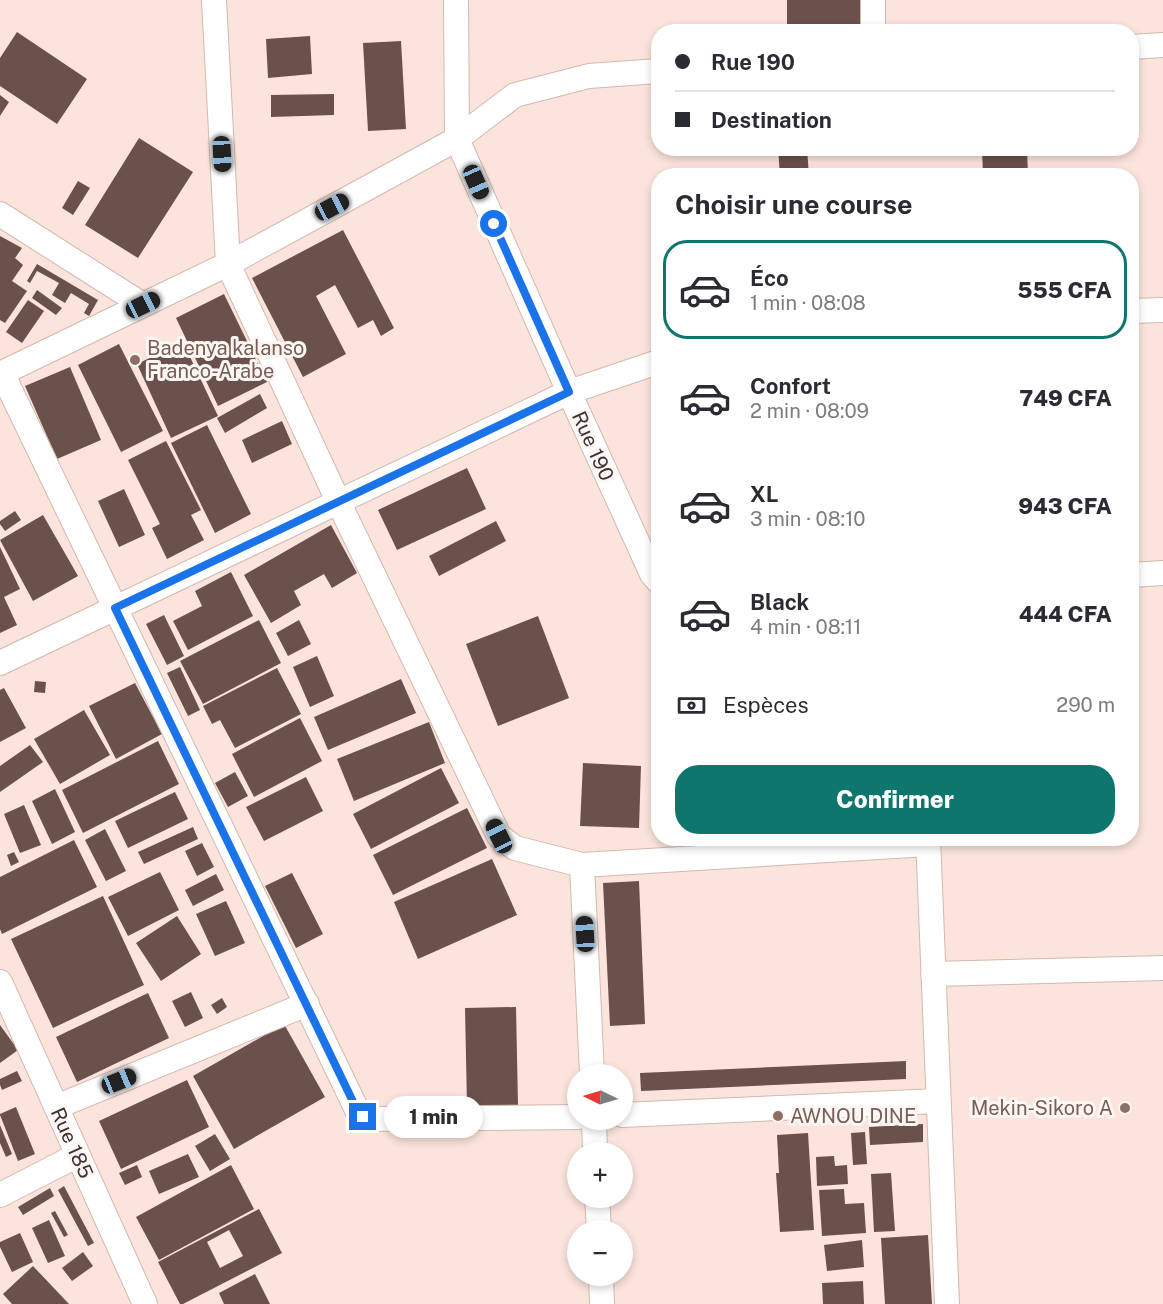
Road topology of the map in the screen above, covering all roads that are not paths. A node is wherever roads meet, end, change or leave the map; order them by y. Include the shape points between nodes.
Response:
1 (214, 0) edge
2 (456, 0) edge
3 (873, 0) edge
4 (873, 24) edge
5 (1163, 45) edge
6 (1139, 46) edge
7 (651, 72) edge
8 (457, 140) junction
9 (0, 213) edge
10 (228, 264) junction
11 (143, 305) junction
12 (1163, 310) edge
13 (1139, 312) edge
14 (651, 364) edge
15 (1, 373) edge
16 (569, 392) junction
17 (338, 501) junction
18 (651, 572) edge
19 (1163, 573) edge
20 (1139, 574) edge
21 (115, 608) junction
22 (0, 663) edge
23 (856, 846) edge
24 (928, 846) edge
25 (582, 865) junction
26 (1163, 968) edge
27 (933, 974) junction
28 (1, 985) edge
29 (306, 1004) junction
30 (592, 1064) edge
31 (938, 1101) junction
32 (56, 1107) junction
33 (633, 1115) edge
34 (567, 1117) edge
35 (78, 1155) junction
36 (0, 1195) edge
37 (601, 1286) edge
38 (145, 1304) edge
39 (602, 1304) edge
40 (947, 1304) edge

1 - 10 street
2 - 8 street, Rue 190
3 - 4 street
5 - 6 street
7 - 8 street via 589,76 515,95
8 - 10 street
8 - 16 street, Rue 190
9 - 11 street
10 - 11 street
10 - 17 street
11 - 15 street
12 - 13 street
14 - 16 street
15 - 21 street
16 - 17 street
16 - 18 street, Rue 190
17 - 21 street
17 - 25 street via 499,836 515,848
19 - 20 street
21 - 22 street
21 - 29 street
23 - 25 street
24 - 27 street
25 - 30 street
26 - 27 street
27 - 31 street
28 - 32 street, Rue 185
29 - 32 street
29 - 34 street via 363,1117
31 - 33 street
31 - 40 street
32 - 35 street, Rue 185
35 - 36 street
35 - 38 street, Rue 185
37 - 39 street

